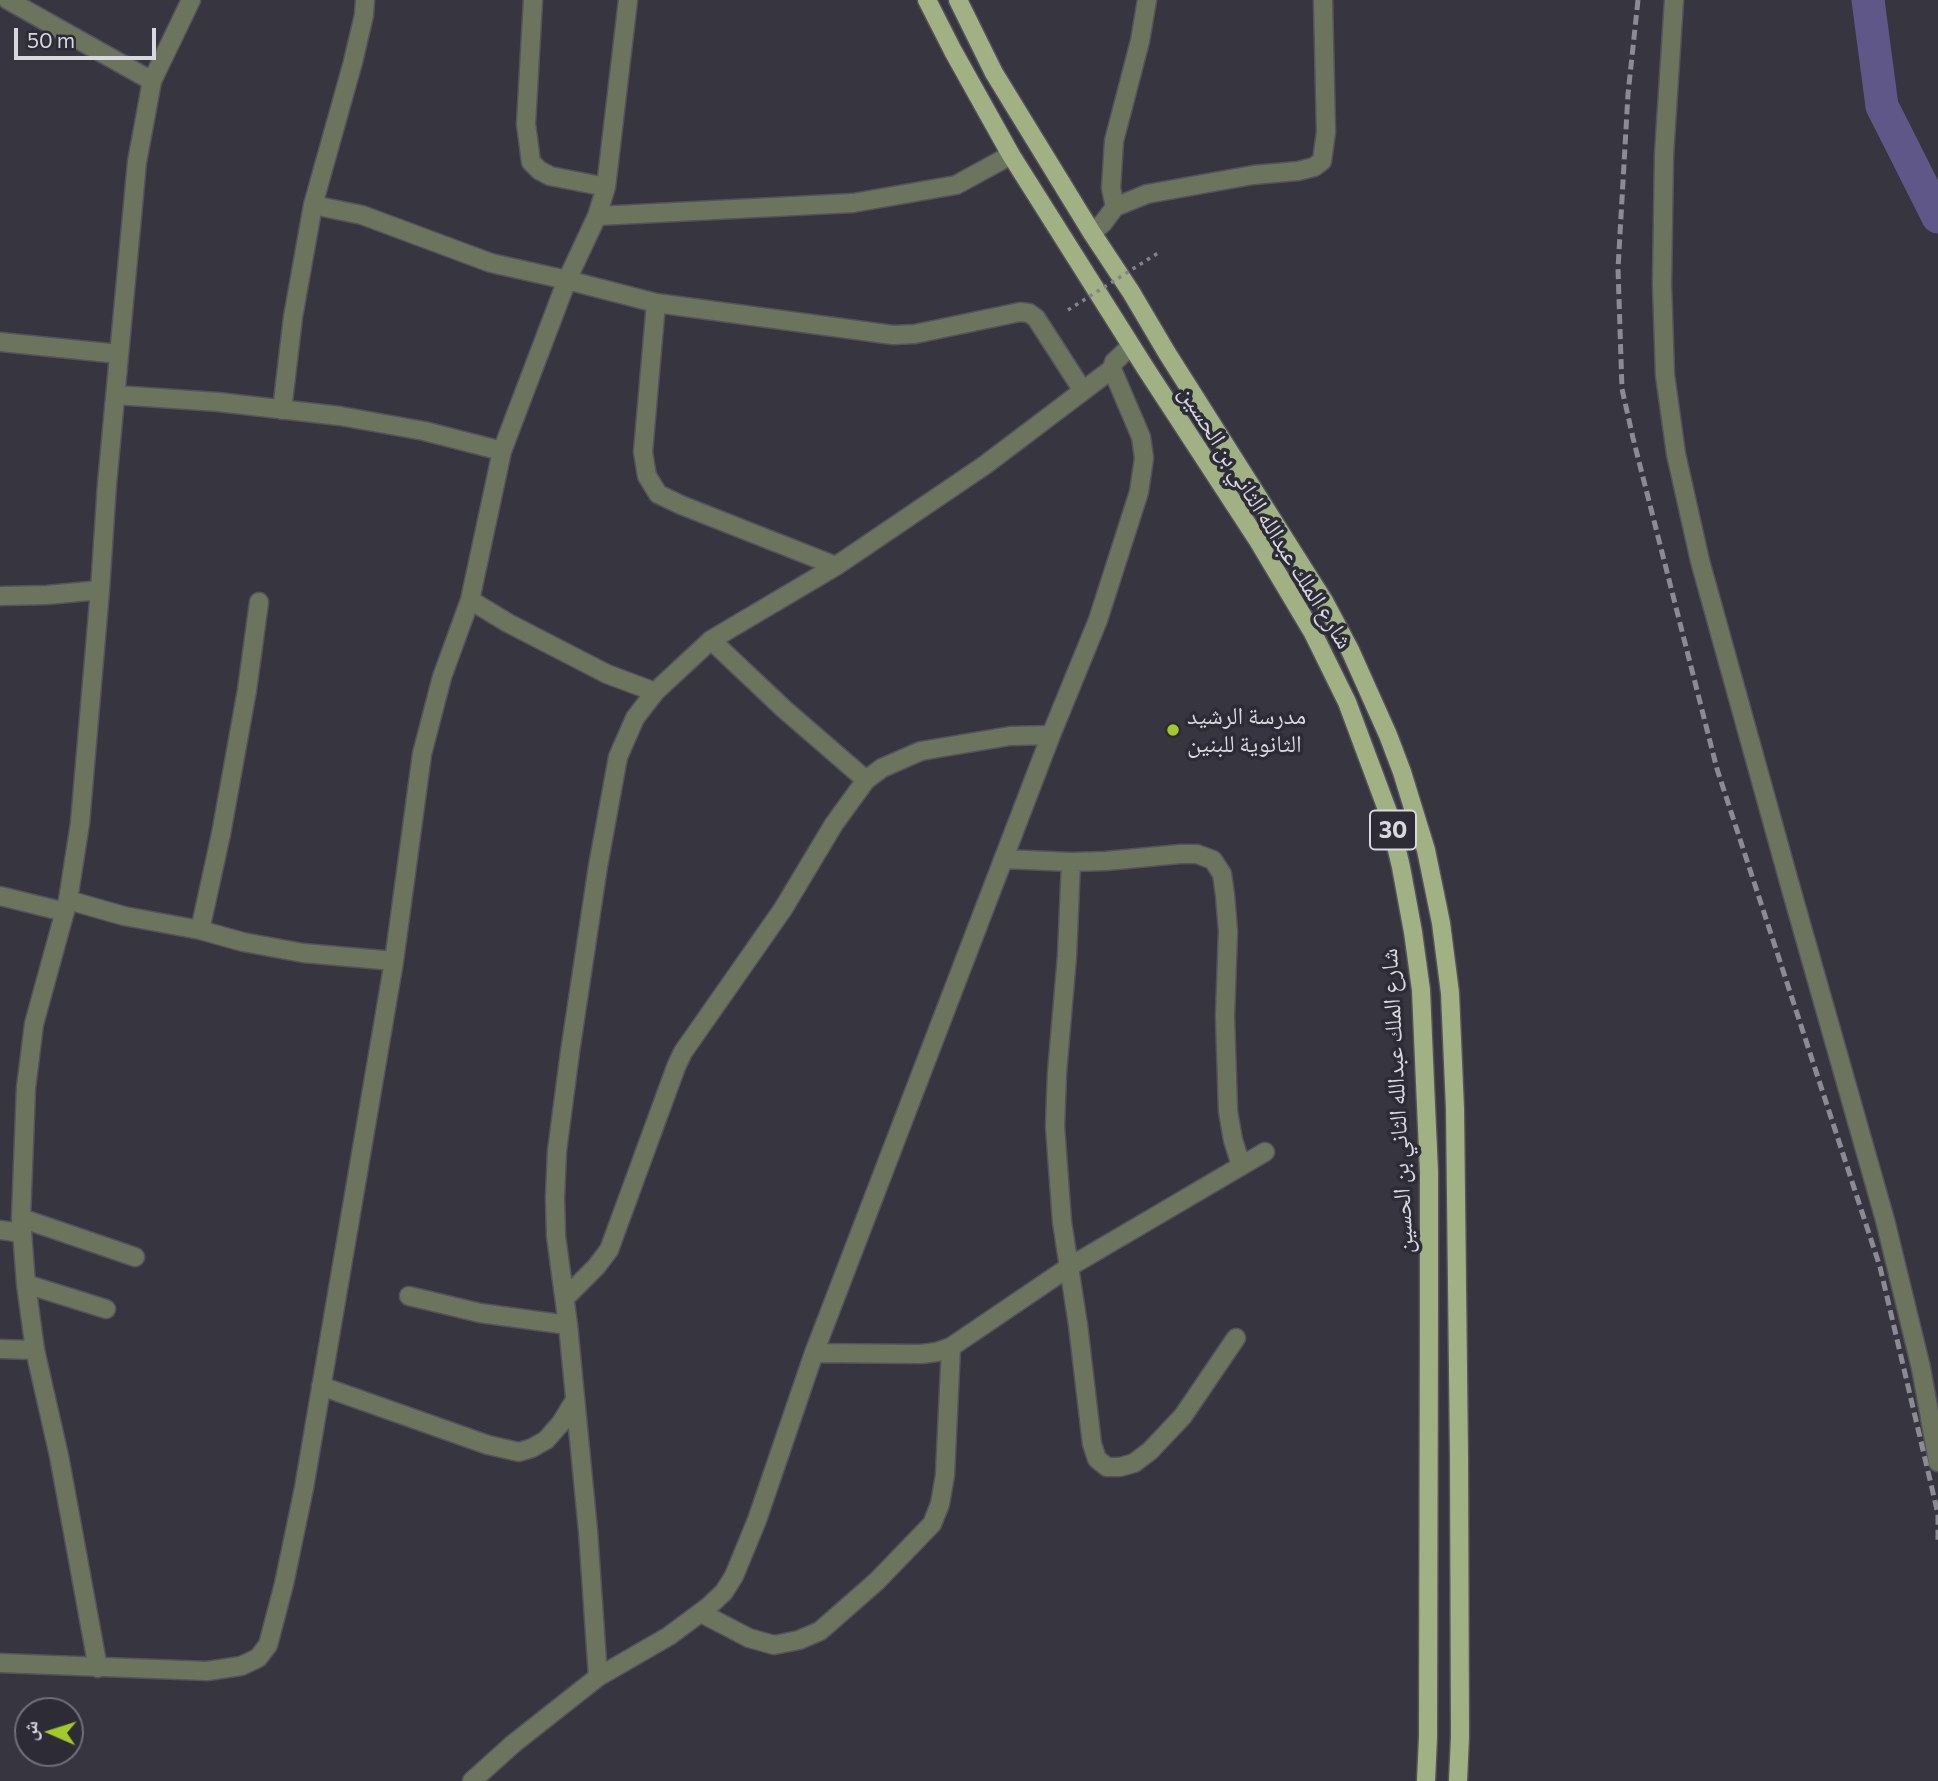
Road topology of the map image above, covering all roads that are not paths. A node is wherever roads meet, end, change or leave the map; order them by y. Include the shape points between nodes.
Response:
1 (8, 0) edge
2 (191, 0) edge
3 (365, 0) edge
4 (533, 0) edge
5 (628, 0) edge
6 (928, 0) edge
7 (958, 0) edge
8 (1146, 0) edge
9 (1323, 0) edge
10 (1674, 0) edge
11 (152, 81) junction
12 (1012, 155) junction
13 (606, 187) junction
14 (313, 205) junction
15 (1115, 207) junction
16 (597, 216) junction
17 (1092, 233) junction
18 (567, 280) junction
19 (656, 303) junction
20 (0, 342) edge
21 (1131, 346) junction
22 (119, 354) junction
23 (1112, 369) junction
24 (1083, 391) junction
25 (116, 395) junction
26 (282, 410) junction
27 (502, 452) junction
28 (836, 566) junction
29 (100, 590) junction
30 (0, 596) edge
31 (470, 600) junction
32 (259, 602) dead end
33 (711, 640) junction
34 (655, 692) junction
35 (1051, 735) junction
36 (866, 780) junction
37 (1004, 859) junction
38 (1071, 862) junction
39 (0, 896) edge
40 (67, 906) junction
41 (200, 930) junction
42 (394, 961) junction
43 (1265, 1152) dead end
44 (1241, 1165) junction
45 (1456, 1171) junction
46 (1429, 1172) junction
47 (21, 1225) junction
48 (0, 1230) edge
49 (135, 1257) dead end
50 (1069, 1267) junction
51 (26, 1284) junction
52 (409, 1296) dead end
53 (565, 1298) junction
54 (107, 1309) dead end
55 (568, 1325) junction
56 (1236, 1338) dead end
57 (951, 1347) junction
58 (0, 1349) edge
59 (35, 1350) junction
60 (814, 1353) junction
61 (321, 1386) junction
62 (575, 1400) junction
63 (1938, 1462) edge
64 (701, 1613) junction
65 (0, 1663) edge
66 (98, 1668) junction
67 (598, 1677) junction
68 (1428, 1737) junction
69 (1460, 1737) junction
70 (472, 1781) edge
71 (1426, 1781) edge
72 (1458, 1781) edge

1 - 11 street
2 - 11 street
3 - 14 street via 353,62
4 - 13 street via 526,124 531,162 550,176
5 - 13 street
6 - 12 main road, شارع الملك عبدالله الثاني بن الحسين / 30
7 - 17 main road, شارع الملك عبدالله الثاني بن الحسين / 30 via 994,73
8 - 15 street via 1114,141 1111,188
9 - 15 street via 1326,132 1322,160 1298,171 1147,194
10 - 63 street via 1664,143 1662,284 1665,375 1676,454 1700,561 1885,1220 1921,1368
11 - 22 street via 137,162
12 - 16 street via 956,185 853,203
12 - 21 main road, شارع الملك عبدالله الثاني بن الحسين / 30
13 - 16 street
14 - 18 street via 362,215 491,263
14 - 26 street
15 - 17 street
16 - 18 street
17 - 45 main road, شارع الملك عبدالله الثاني بن الحسين / 30 via 1324,601 1388,735 1426,850 1441,923 1450,993
18 - 19 street
18 - 27 street
19 - 24 street via 893,335 1029,313
19 - 28 street via 643,452 647,477 658,494
20 - 22 street
21 - 23 street
21 - 46 main road, شارع الملك عبدالله الثاني بن الحسين / 30 via 1313,633 1369,756 1388,812 1413,932 1421,990
22 - 25 street
23 - 24 street
23 - 35 street via 1141,438 1143,471 1098,620
24 - 28 street via 985,465
25 - 26 street
25 - 29 street
26 - 27 street via 424,431
27 - 31 street
28 - 33 street
29 - 30 street
29 - 40 street via 80,823
31 - 34 street via 607,674
31 - 42 street via 442,677 422,754
32 - 41 street via 247,690
33 - 34 street
33 - 36 street
34 - 53 street via 635,718 618,757 594,892 557,1151 556,1236
35 - 36 street via 1010,736 921,751
35 - 37 street
36 - 53 street via 683,1052 609,1250
37 - 38 street
37 - 60 street
38 - 44 street via 1197,855 1213,860 1222,874 1228,931 1228,1111
38 - 50 street via 1055,1126
39 - 40 street
40 - 41 street
40 - 47 street via 34,1024 26,1088
41 - 42 street via 303,953
42 - 61 street
43 - 44 street
44 - 50 street
45 - 46 main road
45 - 69 main road, شارع الملك عبدالله الثاني بن الحسين / 30
46 - 68 main road, شارع الملك عبدالله الثاني بن الحسين / 30
47 - 48 street
47 - 49 street
47 - 51 street
50 - 56 street via 1092,1444 1097,1459 1107,1467 1134,1463 1150,1451 1183,1416
50 - 57 street
51 - 54 street
51 - 59 street
52 - 55 street via 480,1314
53 - 55 street
55 - 62 street
57 - 60 street via 921,1354
57 - 64 street via 945,1475 932,1524 820,1631 799,1640 774,1645 749,1638
58 - 59 street
59 - 66 street
60 - 64 street via 734,1576
61 - 62 street via 519,1452 546,1440
61 - 66 street via 284,1584 268,1645 258,1658 241,1667 207,1671
62 - 67 street
64 - 67 street
65 - 66 street
67 - 70 street
68 - 69 main road
68 - 71 main road, شارع الملك عبدالله الثاني بن الحسين / 30
69 - 72 main road, شارع الملك عبدالله الثاني بن الحسين / 30

